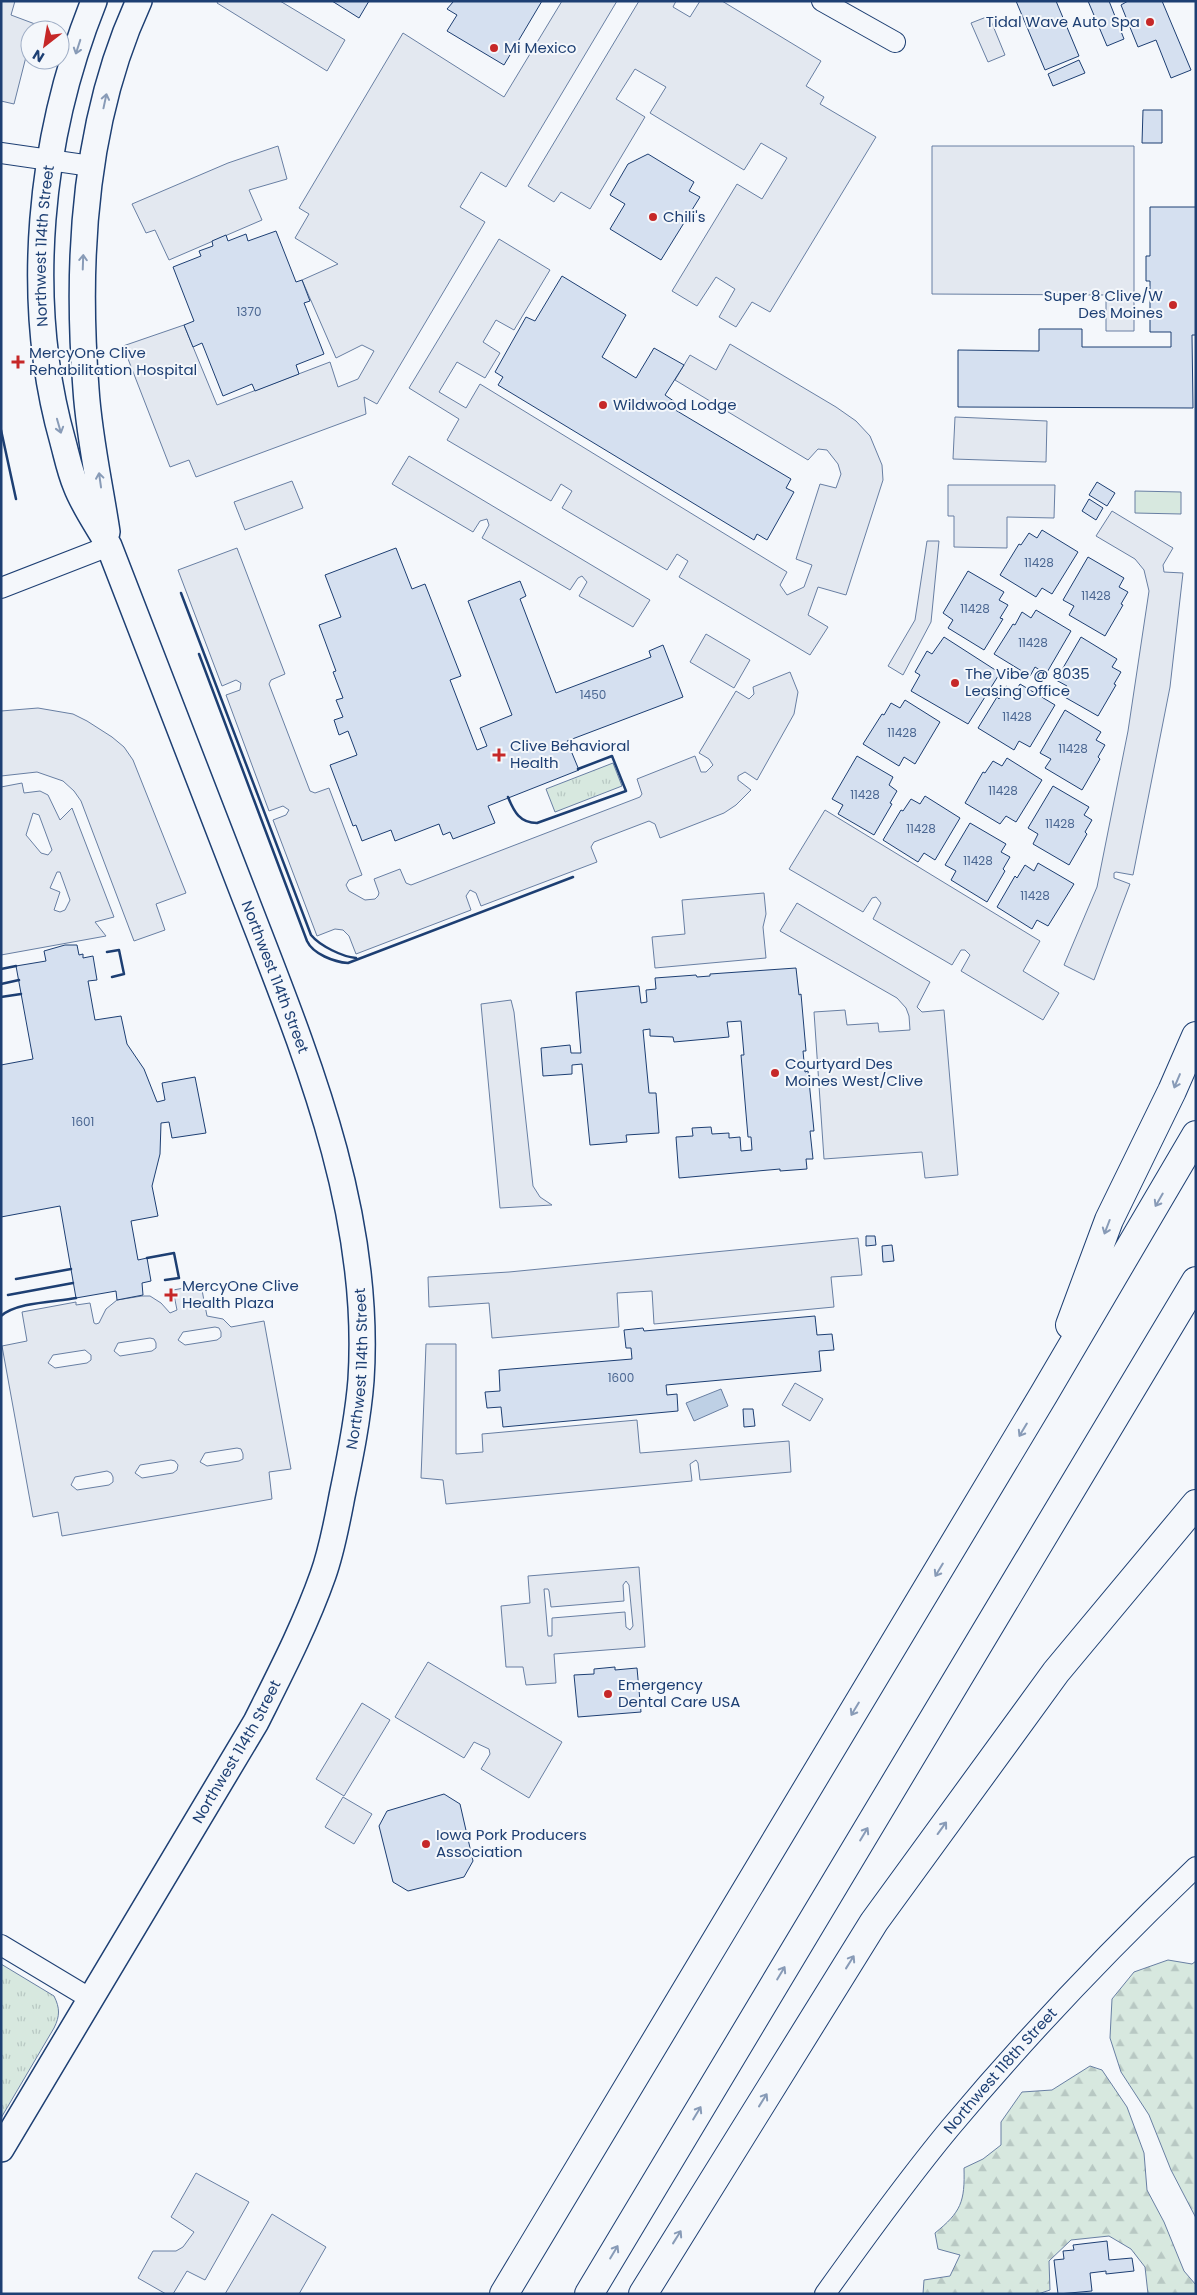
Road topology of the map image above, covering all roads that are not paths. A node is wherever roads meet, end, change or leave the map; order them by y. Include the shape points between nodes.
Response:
1 (94, 1) edge
2 (138, 1) edge
3 (822, 1) edge
4 (894, 42) dead end
5 (1, 153) edge
6 (50, 160) junction
7 (91, 166) junction
8 (109, 546) junction
9 (1, 588) edge
10 (1196, 1036) edge
11 (1192, 1145) edge
12 (1196, 1281) edge
13 (1044, 1394) junction
14 (1196, 1504) edge
15 (1196, 1867) edge
16 (1, 1945) edge
17 (91, 1998) junction
18 (1, 2149) edge
19 (504, 2294) edge
20 (588, 2294) edge
21 (642, 2294) edge
22 (825, 2294) edge

1 -> 6 street, Northwest 114th Street via 70,70
7 -> 2 street, Northwest 114th Street via 109,84
3 - 4 street
5 - 6 street
6 - 7 street
6 -> 8 street, Northwest 114th Street via 42,241 42,313 49,378 76,486
8 -> 7 street, Northwest 114th Street via 86,391 82,310
8 - 9 street
8 - 17 street, Northwest 114th Street via 320,1096 349,1212 361,1312 361,1379 337,1521 324,1573 302,1627 256,1722
10 -> 13 highway via 1109,1220
11 -> 13 highway
20 -> 12 highway
13 -> 19 highway
21 -> 14 highway via 874,1922 1056,1672
15 - 22 street, Northwest 118th Street via 1128,1932 1006,2063 949,2130
16 - 17 street
17 - 18 street, Northwest 114th Street

